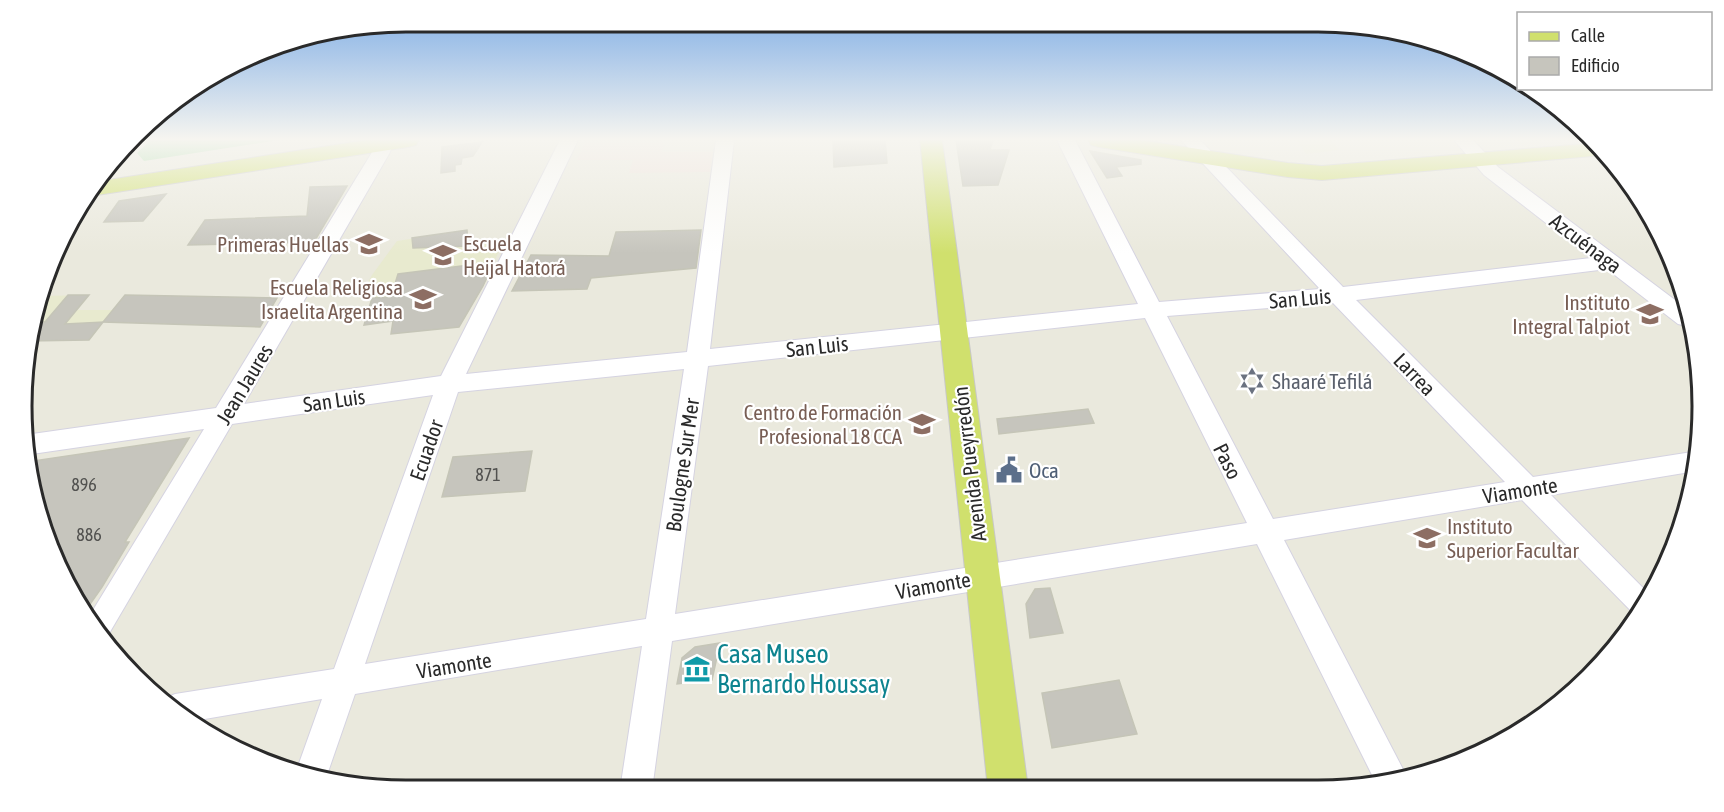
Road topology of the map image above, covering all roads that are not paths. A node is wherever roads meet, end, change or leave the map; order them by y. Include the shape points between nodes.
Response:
1 (167, 178) edge
2 (370, 178) edge
3 (550, 178) edge
4 (720, 178) edge
5 (936, 178) edge
6 (1085, 178) edge
7 (1227, 178) edge
8 (1500, 178) edge
9 (102, 189) edge
10 (1611, 262) junction
11 (1339, 295) junction
12 (1150, 310) junction
13 (1681, 315) edge
14 (954, 331) junction
15 (697, 359) junction
16 (449, 384) junction
17 (224, 417) junction
18 (34, 444) edge
19 (1688, 463) edge
20 (1527, 489) junction
21 (1265, 532) junction
22 (982, 576) junction
23 (1637, 601) edge
24 (101, 623) edge
25 (658, 631) junction
26 (344, 683) junction
27 (186, 708) edge
28 (313, 769) edge
29 (1388, 773) edge
30 (637, 780) edge
31 (1007, 780) edge

1 - 9 main road
2 - 17 street, Jean Jaures
3 - 16 street, Ecuador
4 - 15 street, Boulogne Sur Mer
5 - 14 main road, Avenida Pueyrredón
6 - 12 street, Paso
7 - 11 street, Larrea
8 - 10 street, Azcuénaga
10 - 11 street, San Luis
10 - 13 street, Azcuénaga
11 - 12 street, San Luis
11 - 20 street, Larrea
12 - 14 street, San Luis
12 - 21 street, Paso
14 - 15 street, San Luis
14 - 22 main road, Avenida Pueyrredón
15 - 16 street, San Luis
15 - 25 street, Boulogne Sur Mer
16 - 17 street, San Luis
16 - 26 street, Ecuador
17 - 18 street, San Luis
17 - 24 street, Jean Jaures
19 - 20 street, Viamonte
20 - 21 street, Viamonte
20 - 23 street, Larrea
21 - 22 street, Viamonte
21 - 29 street, Paso
22 - 25 street, Viamonte
22 - 31 main road, Avenida Pueyrredón
25 - 26 street, Viamonte
25 - 30 street, Boulogne Sur Mer
26 - 27 street, Viamonte
26 - 28 street, Ecuador

